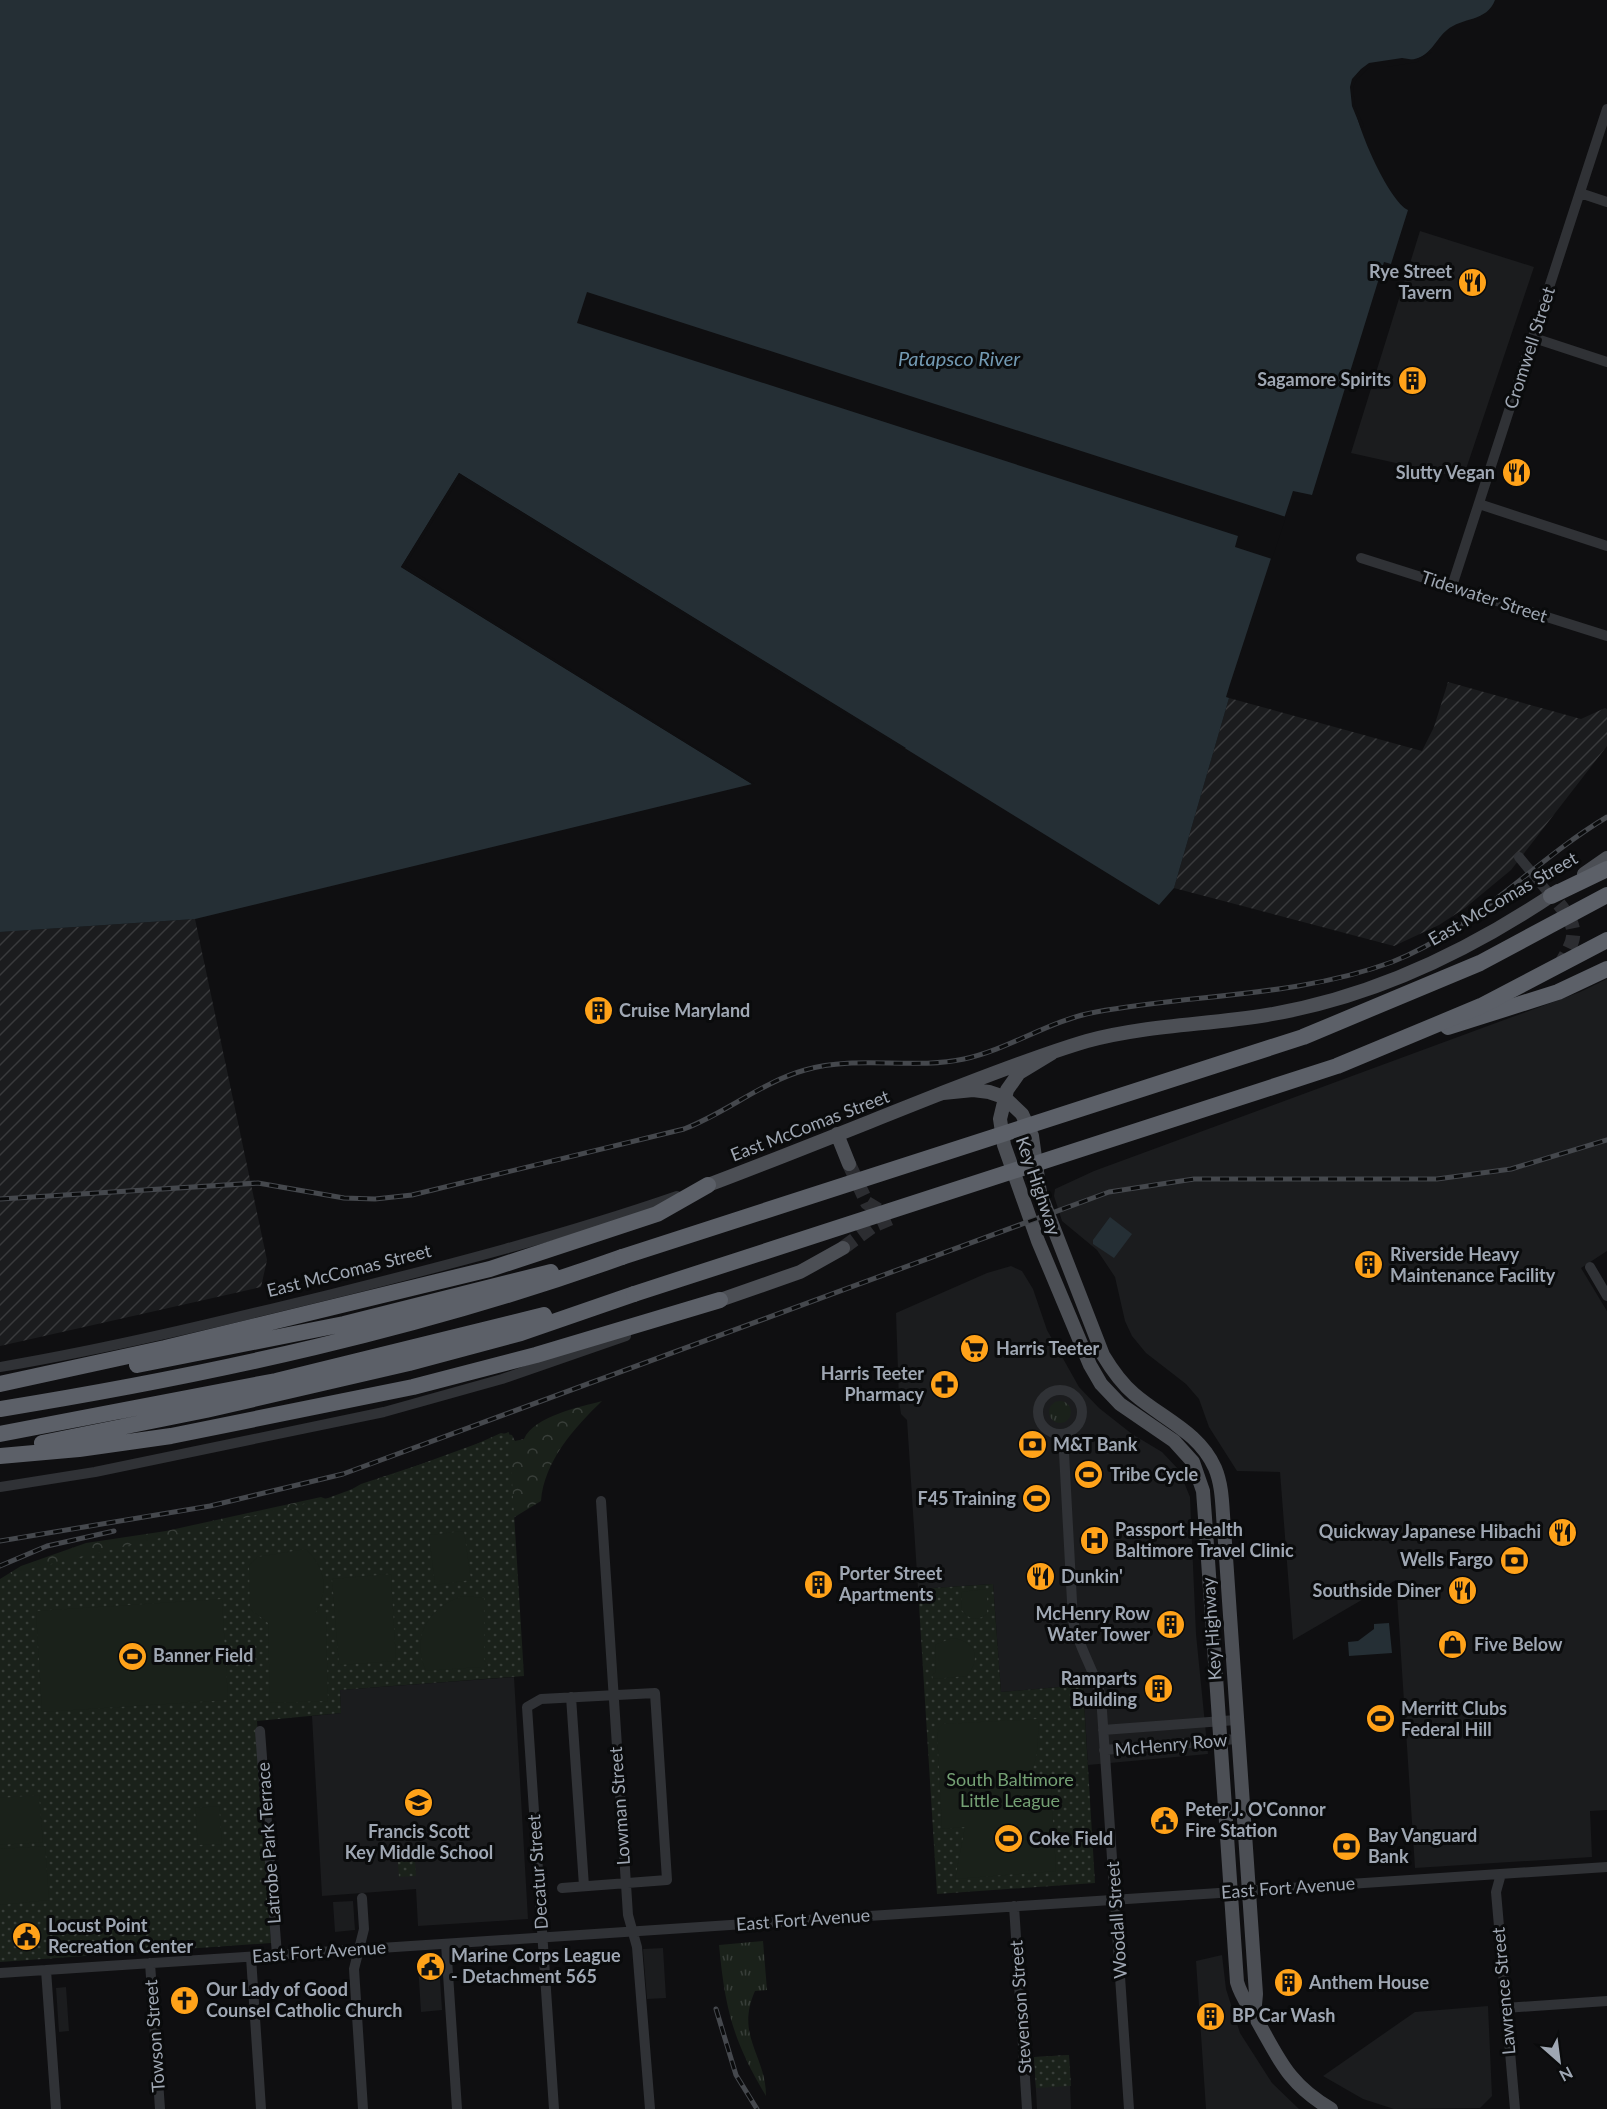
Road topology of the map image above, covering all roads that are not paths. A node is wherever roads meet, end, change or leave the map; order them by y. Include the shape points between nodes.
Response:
1 (1607, 108) edge
2 (1580, 193) junction
3 (1607, 202) edge
4 (1534, 338) junction
5 (1607, 363) edge
6 (1479, 504) junction
7 (1607, 546) edge
8 (1360, 558) dead end
9 (1452, 586) junction
10 (1606, 635) edge
11 (1519, 857) dead end
12 (1607, 858) edge
13 (1607, 869) edge
14 (1607, 895) edge
15 (1555, 900) junction
16 (1607, 940) edge
17 (1607, 969) edge
18 (1448, 1027) dead end
19 (1052, 1053) junction
20 (943, 1093) junction
21 (1004, 1097) junction
22 (837, 1134) junction
23 (849, 1164) tunnel mouth
24 (708, 1185) junction
25 (843, 1248) tunnel mouth
26 (622, 1257) junction
27 (1590, 1268) dead end
28 (634, 1294) junction
29 (1607, 1296) edge
30 (720, 1300) junction
31 (0, 1367) edge
32 (0, 1384) edge
33 (0, 1389) edge
34 (0, 1409) edge
35 (0, 1434) edge
36 (1063, 1434) junction
37 (0, 1451) edge
38 (0, 1456) edge
39 (0, 1487) edge
40 (601, 1501) dead end
41 (612, 1695) junction
42 (571, 1697) junction
43 (1236, 1720) junction
44 (1217, 1722) junction
45 (1103, 1730) junction
46 (260, 1731) dead end
47 (1237, 1739) junction
48 (1219, 1740) junction
49 (1104, 1750) junction
50 (1607, 1867) edge
51 (1500, 1874) junction
52 (626, 1882) junction
53 (584, 1886) junction
54 (562, 1888) dead end
55 (363, 1898) dead end
56 (1115, 1900) junction
57 (1014, 1906) junction
58 (632, 1932) junction
59 (543, 1937) junction
60 (446, 1944) junction
61 (357, 1949) junction
62 (277, 1955) junction
63 (251, 1957) junction
64 (150, 1963) junction
65 (46, 1970) junction
66 (0, 1973) edge
67 (1607, 2001) edge
68 (1505, 2008) junction
69 (1254, 2015) junction
70 (56, 2109) edge
71 (160, 2109) edge
72 (261, 2109) edge
73 (363, 2109) edge
74 (457, 2109) edge
75 (554, 2109) edge
76 (650, 2109) edge
77 (1027, 2109) edge
78 (1129, 2109) edge
79 (1330, 2109) edge
80 (1515, 2109) edge

1 - 2 street, Cromwell Street
2 - 3 street
2 - 4 street, Cromwell Street
4 - 5 street
4 - 6 street, Cromwell Street
6 - 7 street
6 - 9 street, Cromwell Street
8 - 9 street, Tidewater Street
9 - 10 street, Tidewater Street
11 - 15 street
12 - 15 main road, East McComas Street
13 - 15 highway
14 - 26 highway, bridge via 1480,963 1304,1037
15 - 19 main road, East McComas Street via 1443,957 1335,1000 1261,1016 1117,1034
16 - 28 highway, bridge via 1454,1018 1301,1080
17 - 18 highway via 1564,989
19 - 20 main road, East McComas Street
19 - 21 main road, Key Highway via 1019,1073
20 - 21 main road via 973,1090
20 - 22 main road, East McComas Street
21 - 43 main road, Key Highway via 1017,1108 1029,1129 1040,1193 1103,1355 1136,1396 1202,1446 1216,1470
21 - 44 main road, Key Highway via 1000,1126 1004,1145 1084,1354 1109,1393 1184,1449 1200,1476
22 - 23 main road
22 - 24 main road, East McComas Street
24 - 31 street, East McComas Street via 577,1229 456,1263 208,1325
24 - 32 highway via 657,1214 490,1269
25 - 30 main road via 800,1272
26 - 33 highway via 291,1335
26 - 34 highway via 535,1288 307,1348
27 - 29 street
28 - 35 highway via 276,1381
28 - 37 highway via 521,1333 345,1379
30 - 38 highway via 402,1390 171,1436
30 - 39 street via 551,1362 425,1402 164,1458
36 - 36 street via 1078,1426 1083,1408 1072,1393 1059,1389 1042,1399 1038,1411 1045,1428
36 - 45 street, Woodall Street via 1073,1620 1077,1640 1098,1685
40 - 41 street, Lowman Street
41 - 42 street
41 - 52 street, Lowman Street
41 - 52 street via 655,1693 667,1880
42 - 53 street
42 - 59 street, Decatur Street via 541,1700 527,1707
43 - 44 street, McHenry Row
43 - 47 main road, Key Highway
44 - 45 street, McHenry Row
44 - 48 main road, Key Highway
45 - 49 street, Woodall Street
46 - 62 street, Latrobe Park Terrace
47 - 48 street, McHenry Row
47 - 69 main road, Key Highway via 1256,1994
48 - 49 street, McHenry Row
48 - 69 main road, Key Highway via 1235,1971 1242,1998
49 - 56 street, Woodall Street
50 - 51 street, East Fort Avenue
51 - 56 street, East Fort Avenue, bridge
51 - 68 street, Lawrence Street via 1496,1892
52 - 53 street
52 - 58 street, Lowman Street
53 - 54 street
55 - 61 street via 364,1929
56 - 57 street, East Fort Avenue
56 - 78 street, Woodall Street
57 - 58 street, East Fort Avenue
57 - 77 street, Stevenson Street
58 - 59 street, East Fort Avenue
58 - 76 street, Lowman Street via 637,1947
59 - 60 street, East Fort Avenue
59 - 75 street, Decatur Street
60 - 61 street, East Fort Avenue
60 - 74 street
61 - 62 street, East Fort Avenue
61 - 73 street via 354,1969
62 - 63 street, East Fort Avenue
63 - 64 street, East Fort Avenue
63 - 72 street
64 - 65 street, East Fort Avenue
64 - 71 street, Towson Street
65 - 66 street, East Fort Avenue
65 - 70 street
67 - 68 street
68 - 80 street, Lawrence Street
69 - 79 main road, Key Highway via 1289,2075

